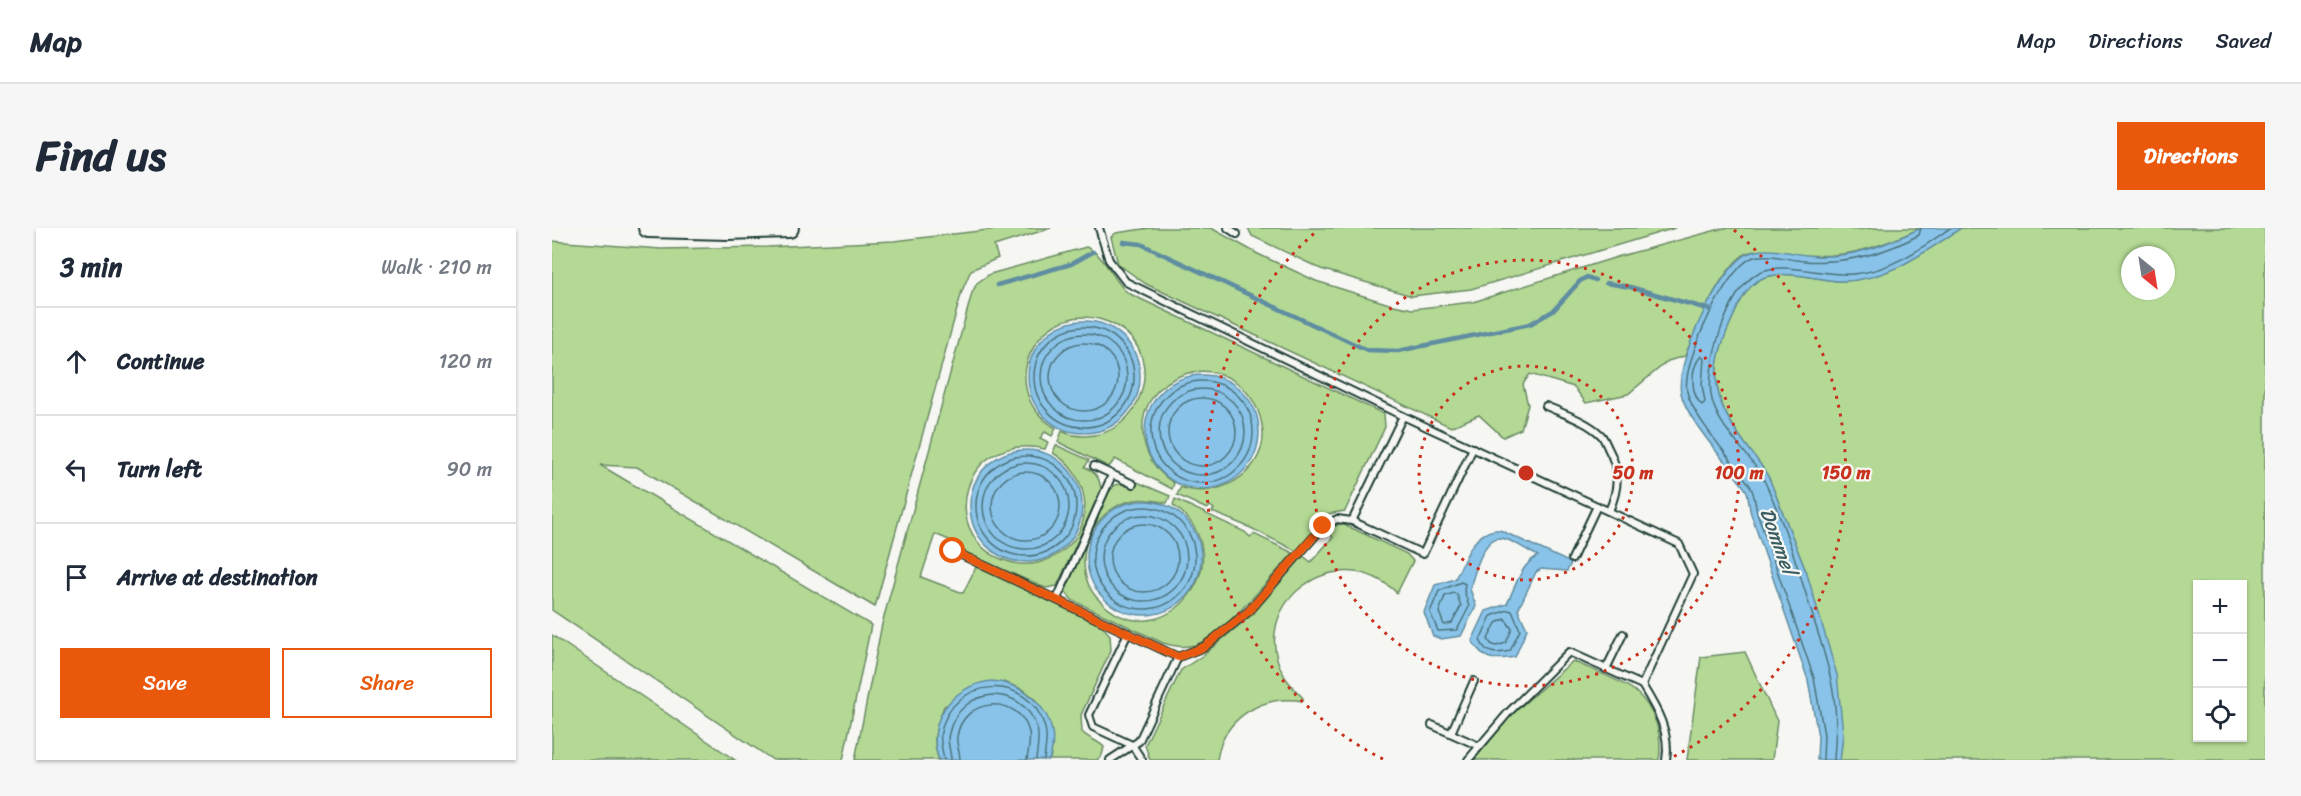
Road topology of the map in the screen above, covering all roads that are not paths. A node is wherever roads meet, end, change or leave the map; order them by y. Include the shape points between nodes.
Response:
1 (648, 228) edge
2 (789, 228) edge
3 (1099, 228) edge
4 (1228, 228) edge
5 (1237, 234) dead end
6 (1546, 406) dead end
7 (1402, 416) junction
8 (1473, 448) junction
9 (1094, 466) dead end
10 (1112, 475) junction
11 (1133, 484) dead end
12 (1597, 506) junction
13 (1609, 511) junction
14 (1352, 521) junction
15 (953, 551) dead end
16 (1572, 559) dead end
17 (1057, 599) junction
18 (1128, 633) junction
19 (1623, 634) dead end
20 (1178, 657) junction
21 (1606, 669) junction
22 (1474, 681) dead end
23 (1642, 685) junction
24 (1432, 725) dead end
25 (1451, 733) junction
26 (1132, 745) junction
27 (1479, 746) junction
28 (1110, 760) edge
29 (1142, 760) edge
30 (1468, 760) edge
31 (1666, 760) edge

1 - 2 main road
3 - 7 lane via 1109,260 1126,282
4 - 5 lane
6 - 13 lane via 1602,436 1616,463 1618,478
7 - 8 lane
7 - 14 lane
8 - 12 lane
8 - 14 lane via 1423,554
9 - 10 lane
10 - 11 lane
10 - 17 lane
12 - 13 lane
12 - 16 lane
13 - 23 lane via 1679,544 1693,574
14 - 20 lane via 1336,519 1323,526 1249,611 1204,647
15 - 17 lane
17 - 18 lane
18 - 20 lane
18 - 26 lane via 1089,715 1093,727
19 - 21 lane
20 - 26 lane via 1139,741
21 - 23 lane
21 - 27 lane via 1569,652
22 - 25 lane
23 - 31 lane via 1658,710 1666,733
24 - 25 lane
25 - 27 lane
26 - 28 lane
26 - 29 lane
27 - 30 lane

